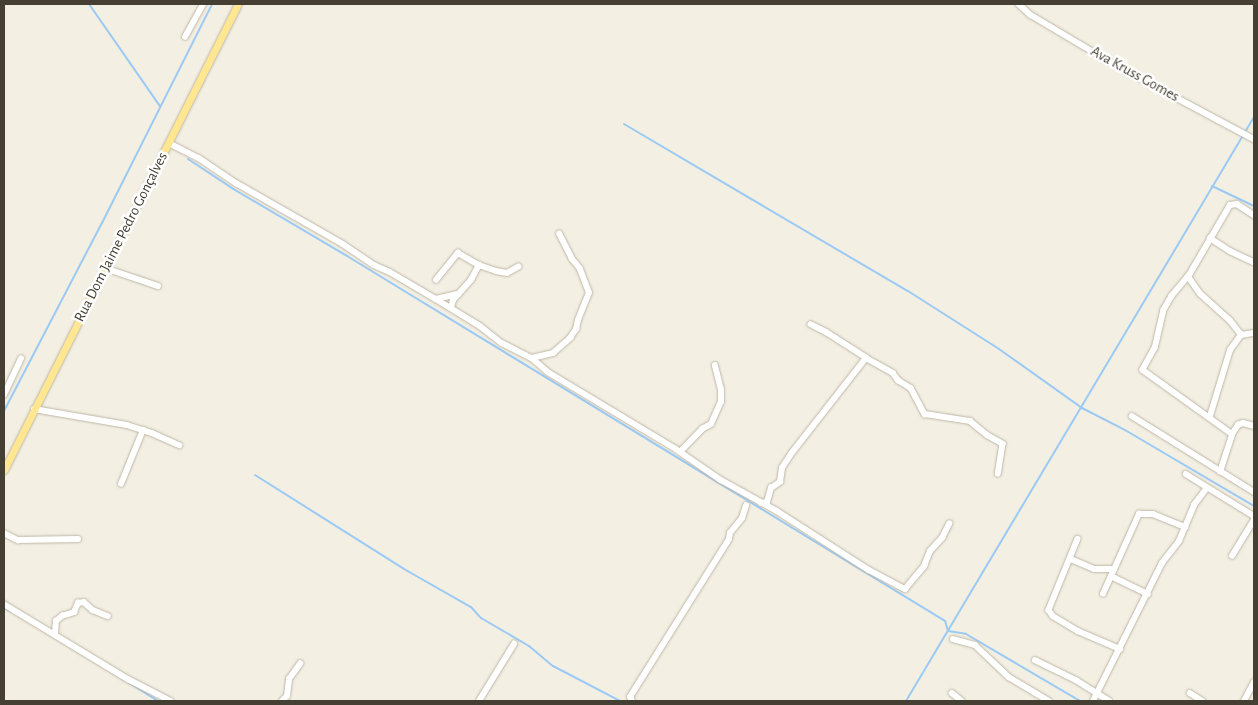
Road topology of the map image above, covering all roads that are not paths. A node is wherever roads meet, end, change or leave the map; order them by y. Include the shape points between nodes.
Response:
1 (203, 4) edge
2 (238, 4) edge
3 (1019, 4) edge
4 (185, 37) dead end
5 (1254, 138) edge
6 (169, 143) junction
7 (1254, 215) edge
8 (559, 234) dead end
9 (1210, 238) junction
10 (1254, 262) edge
11 (480, 265) junction
12 (518, 267) dead end
13 (105, 268) junction
14 (1188, 277) junction
15 (436, 280) dead end
16 (158, 286) dead end
17 (460, 294) junction
18 (436, 299) junction
19 (451, 308) junction
20 (811, 325) dead end
21 (1254, 333) edge
22 (1241, 335) junction
23 (22, 358) dead end
24 (532, 358) junction
25 (866, 358) junction
26 (715, 366) dead end
27 (4, 395) edge
28 (34, 409) junction
29 (1132, 416) dead end
30 (1210, 416) junction
31 (1254, 426) edge
32 (143, 430) junction
33 (1232, 434) junction
34 (179, 445) dead end
35 (680, 452) junction
36 (4, 470) edge
37 (1220, 472) junction
38 (998, 474) dead end
39 (1186, 474) dead end
40 (121, 484) dead end
41 (1207, 488) junction
42 (1254, 492) edge
43 (760, 503) junction
44 (746, 506) dead end
45 (1254, 516) edge
46 (1254, 520) edge
47 (949, 524) dead end
48 (1186, 527) junction
49 (4, 533) edge
50 (78, 539) dead end
51 (1078, 539) dead end
52 (1232, 556) dead end
53 (1071, 559) junction
54 (1114, 568) junction
55 (1111, 576) junction
56 (1102, 594) dead end
57 (1148, 594) junction
58 (4, 604) edge
59 (108, 616) dead end
60 (55, 634) junction
61 (953, 639) dead end
62 (514, 644) dead end
63 (1120, 649) junction
64 (1035, 660) dead end
65 (300, 664) dead end
66 (1254, 682) edge
67 (1190, 693) dead end
68 (952, 694) dead end
69 (1098, 694) junction
70 (171, 701) edge
71 (282, 701) edge
72 (479, 701) edge
73 (632, 701) edge
74 (962, 701) edge
75 (1049, 701) edge
76 (1093, 701) edge
77 (1109, 701) edge
78 (1203, 701) edge
79 (1244, 701) edge

1 - 4 street
2 - 6 main road, Rua Dom Jaime Pedro Gonçalves
3 - 5 street, Ava Kruss Gomes via 1117,66
6 - 13 main road, Rua Dom Jaime Pedro Gonçalves
6 - 18 street
7 - 9 street via 1237,204 1230,205
8 - 24 street via 580,268 589,293 570,338 553,353
9 - 10 street
9 - 14 street
11 - 12 street via 502,272
11 - 15 street via 458,253
11 - 17 street
13 - 16 street
13 - 28 main road, Rua Dom Jaime Pedro Gonçalves
14 - 22 street via 1200,294
14 - 30 street via 1164,310 1155,348 1143,370
17 - 18 street
17 - 19 street via 453,300
18 - 19 street
19 - 24 street via 502,343
20 - 25 street
21 - 22 street
22 - 30 street via 1230,350
23 - 27 street
24 - 35 street via 548,372
25 - 38 street via 911,388 925,414 970,421 1003,444
25 - 43 street via 791,454 782,468 780,482 771,488 767,502
26 - 35 street via 721,390 720,402 711,424
28 - 32 street
28 - 36 main road, Rua Dom Jaime Pedro Gonçalves
29 - 37 street
30 - 33 street
31 - 33 street via 1243,423
32 - 34 street
32 - 40 street
33 - 37 street
35 - 43 street
37 - 42 street
39 - 41 street
41 - 45 street
41 - 48 street via 1194,505
43 - 47 street via 906,589
44 - 73 street via 742,518 630,697
46 - 52 street
48 - 54 street via 1154,514 1139,514
48 - 57 street via 1162,563
49 - 50 street via 18,540
51 - 53 street
53 - 54 street via 1094,569
53 - 63 street via 1049,610 1053,616 1078,631
54 - 55 street
55 - 56 street
55 - 57 street
57 - 63 street
58 - 60 street
59 - 60 street via 84,602 78,603 74,612 56,621
60 - 70 street
61 - 75 street via 975,645 1009,677
62 - 72 street
63 - 69 street
64 - 69 street
65 - 71 street via 287,682 287,696
66 - 79 street
67 - 78 street
68 - 74 street
69 - 76 street
69 - 77 street

